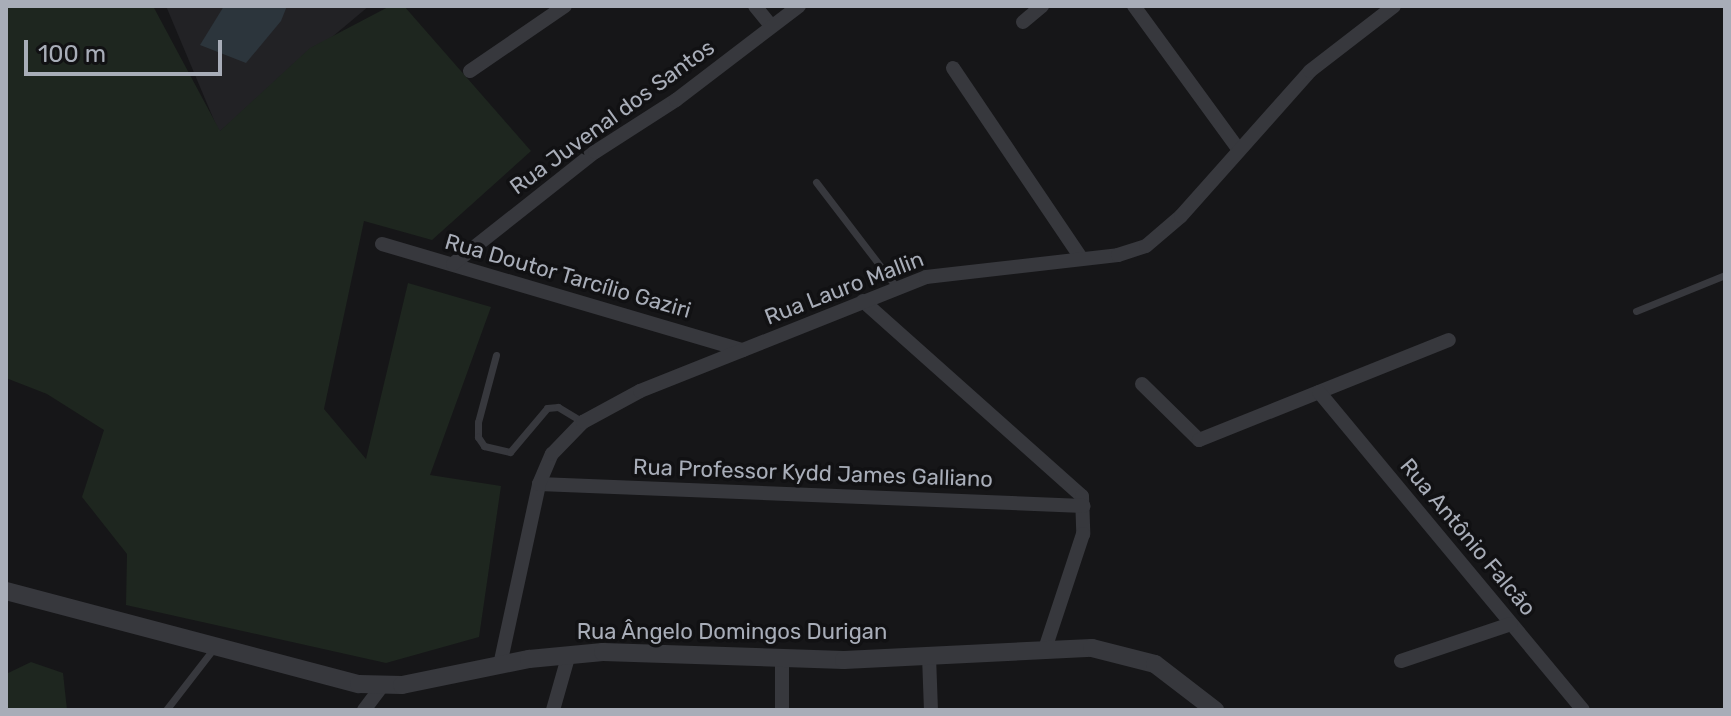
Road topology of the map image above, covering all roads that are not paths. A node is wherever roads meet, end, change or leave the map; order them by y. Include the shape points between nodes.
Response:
1 (565, 6) edge
2 (755, 6) edge
3 (799, 6) edge
4 (1042, 6) edge
5 (1134, 6) edge
6 (1394, 6) edge
7 (1023, 22) dead end
8 (771, 26) junction
9 (953, 68) dead end
10 (470, 71) dead end
11 (1239, 150) junction
12 (816, 182) dead end
13 (382, 244) dead end
14 (1082, 259) junction
15 (453, 264) junction
16 (1725, 275) edge
17 (897, 288) junction
18 (863, 301) junction
19 (1636, 311) dead end
20 (1449, 340) dead end
21 (743, 350) junction
22 (496, 355) dead end
23 (1142, 384) dead end
24 (1319, 392) junction
25 (583, 422) junction
26 (539, 484) junction
27 (1084, 506) junction
28 (6, 591) edge
29 (1511, 624) junction
30 (214, 647) junction
31 (1045, 649) junction
32 (569, 654) junction
33 (929, 656) junction
34 (782, 658) junction
35 (1401, 661) dead end
36 (500, 665) junction
37 (382, 686) junction
38 (166, 710) edge
39 (364, 710) edge
40 (553, 710) edge
41 (782, 710) edge
42 (931, 710) edge
43 (1215, 710) edge
44 (1583, 710) edge

1 - 10 street
2 - 8 street
3 - 8 street, Rua Juvenal dos Santos
4 - 7 street
5 - 11 street
6 - 11 street, Rua Lauro Mallin via 1310,71
8 - 15 street, Rua Juvenal dos Santos via 676,100 595,152
9 - 14 street
11 - 14 street, Rua Lauro Mallin via 1158,238 1133,252
12 - 17 lane
13 - 15 street, Rua Doutor Tarcílio Gaziri
14 - 17 street, Rua Lauro Mallin via 937,275
15 - 21 street, Rua Doutor Tarcílio Gaziri
16 - 19 lane
17 - 18 street, Rua Lauro Mallin
18 - 21 street, Rua Lauro Mallin
18 - 27 street via 1076,489
20 - 24 street
21 - 25 street, Rua Lauro Mallin via 640,391
22 - 25 lane via 478,422 484,446 510,452 547,408 558,407
23 - 24 street via 1199,440
24 - 29 street, Rua Antônio Falcão
25 - 26 street, Rua Lauro Mallin via 552,454
26 - 27 street, Rua Professor Kydd James Galliano
26 - 36 street, Rua Lauro Mallin
27 - 31 street via 1083,534
28 - 30 street, Rua Ângelo Domingos Durigan
29 - 35 street
29 - 44 street, Rua Antônio Falcão
30 - 37 street, Rua Ângelo Domingos Durigan
30 - 38 lane
31 - 33 street, Rua Ângelo Domingos Durigan
31 - 43 street, Rua Ângelo Domingos Durigan via 1092,648 1134,656 1172,673
32 - 34 street, Rua Ângelo Domingos Durigan via 673,651
32 - 36 street, Rua Ângelo Domingos Durigan
32 - 40 street
33 - 34 street, Rua Ângelo Domingos Durigan
33 - 42 street
34 - 41 street
36 - 37 street, Rua Ângelo Domingos Durigan
37 - 39 street

